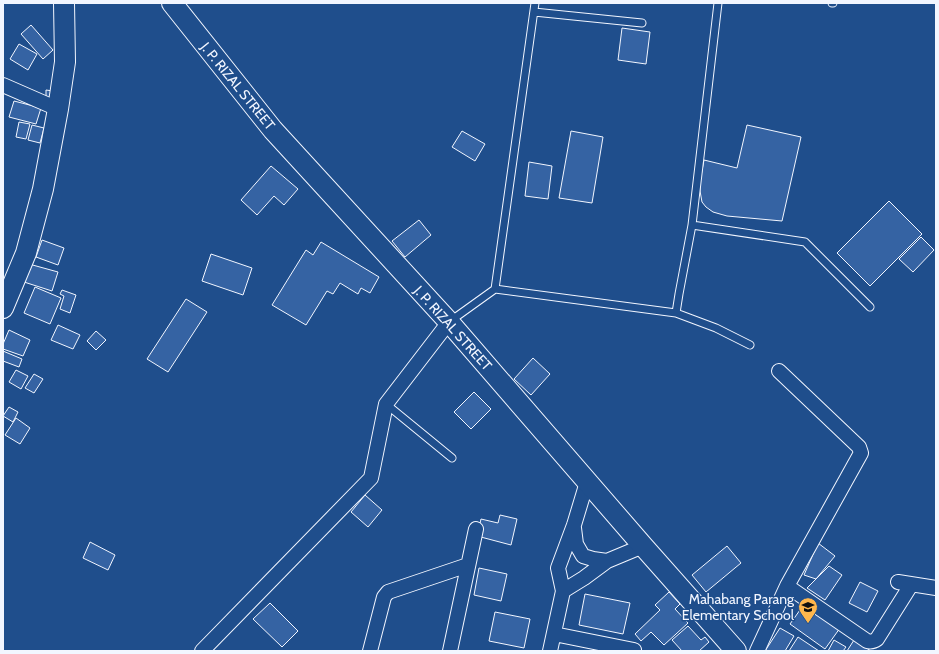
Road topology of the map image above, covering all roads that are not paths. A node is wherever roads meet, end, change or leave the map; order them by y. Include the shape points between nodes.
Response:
1 (64, 3) edge
2 (172, 3) edge
3 (535, 3) edge
4 (718, 3) edge
5 (534, 12) junction
6 (642, 23) dead end
7 (3, 85) edge
8 (58, 109) junction
9 (692, 225) junction
10 (495, 289) junction
11 (870, 307) dead end
12 (3, 308) edge
13 (676, 313) junction
14 (449, 322) junction
15 (750, 345) dead end
16 (779, 371) dead end
17 (386, 404) junction
18 (452, 458) dead end
19 (587, 482) junction
20 (574, 525) junction
21 (476, 529) dead end
22 (643, 546) junction
23 (607, 561) junction
24 (468, 566) junction
25 (787, 586) junction
26 (936, 588) edge
27 (563, 591) junction
28 (554, 634) junction
29 (634, 650) dead end
30 (202, 651) edge
31 (370, 651) edge
32 (450, 651) edge
33 (550, 651) edge
34 (736, 651) edge
35 (757, 651) edge

1 - 8 main road via 65,62
2 - 14 main road, J. P. RIZAL STREET via 273,130
3 - 5 lane
4 - 9 lane
5 - 6 lane
5 - 10 lane
7 - 8 street
8 - 12 main road via 43,189 28,246
9 - 11 lane via 805,242
9 - 13 lane
10 - 13 lane
10 - 14 lane
13 - 15 lane via 716,328
14 - 17 street
14 - 19 main road, J. P. RIZAL STREET
16 - 25 street via 859,447 861,453
17 - 18 lane
17 - 30 street via 371,478
19 - 20 street
19 - 22 main road, J. P. RIZAL STREET
20 - 23 street via 576,544 583,556
20 - 27 street via 558,568
21 - 24 street
22 - 23 street
22 - 34 main road, J. P. RIZAL STREET
23 - 27 street
24 - 31 street via 388,592 384,597
24 - 32 street
25 - 26 street via 870,642 877,639 905,583
25 - 35 street
27 - 28 street
28 - 29 street
28 - 33 street

